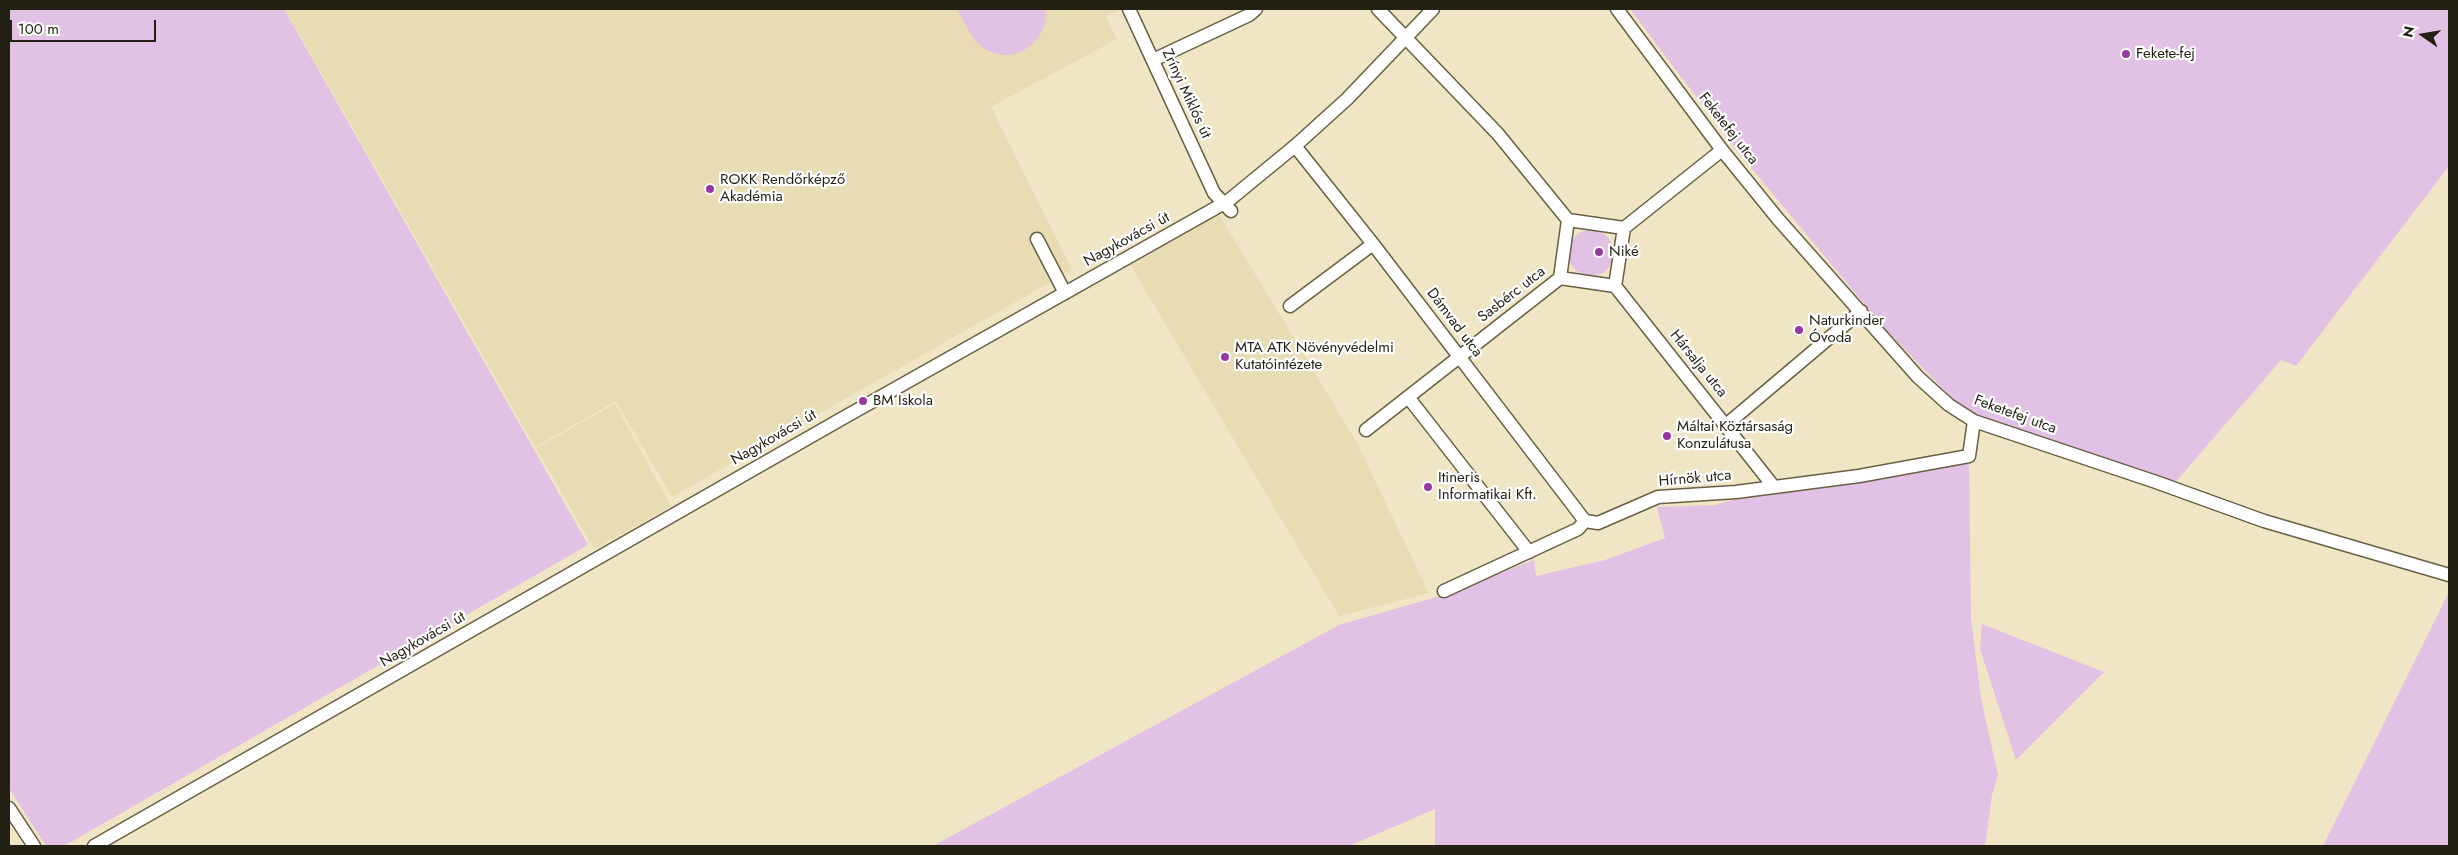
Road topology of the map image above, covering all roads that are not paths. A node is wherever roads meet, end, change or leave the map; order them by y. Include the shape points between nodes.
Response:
1 (1130, 9) edge
2 (1256, 9) edge
3 (1378, 9) edge
4 (1433, 9) edge
5 (1617, 9) edge
6 (1403, 34) junction
7 (1153, 60) junction
8 (1295, 146) junction
9 (1722, 150) junction
10 (1227, 207) junction
11 (1568, 220) junction
12 (1624, 228) junction
13 (1037, 239) dead end
14 (1374, 244) junction
15 (1560, 278) junction
16 (1615, 286) junction
17 (1064, 293) junction
18 (1290, 306) dead end
19 (1861, 311) junction
20 (1458, 357) junction
21 (1408, 396) junction
22 (1974, 421) junction
23 (1726, 425) junction
24 (1366, 430) dead end
25 (1774, 487) junction
26 (1585, 521) junction
27 (1529, 552) junction
28 (2449, 574) edge
29 (1444, 591) dead end
30 (9, 808) edge
31 (34, 846) edge
32 (94, 846) edge

1 - 7 street, Zrínyi Miklós út
2 - 7 street via 1249,16
3 - 6 street
4 - 6 street, Nagykovácsi út
5 - 9 street, Feketefej utca
6 - 8 street, Nagykovácsi út via 1347,99
6 - 11 street via 1498,134
7 - 10 street, Zrínyi Miklós út via 1214,193
8 - 10 street, Nagykovácsi út
8 - 14 street, Dámvad utca
9 - 12 street
9 - 19 street, Feketefej utca via 1778,219
10 - 17 street, Nagykovácsi út
11 - 12 street
11 - 15 street
12 - 16 street
13 - 17 street
14 - 18 street
14 - 20 street, Dámvad utca
15 - 16 street
15 - 20 street, Sasbérc utca
16 - 23 street, Hársalja utca
17 - 32 street, Nagykovácsi út
19 - 22 street, Feketefej utca via 1928,387
19 - 23 street
20 - 21 street, Sasbérc utca
20 - 26 street, Dámvad utca
21 - 24 street, Sasbérc utca
21 - 27 street
22 - 25 street, Hírnök utca via 1968,456 1859,476
22 - 28 street, Feketefej utca via 2264,521
23 - 25 street, Hársalja utca
25 - 26 street, Hírnök utca via 1658,497 1598,523
26 - 27 street, Hírnök utca via 1578,528
27 - 29 street, Hírnök utca
30 - 31 street

